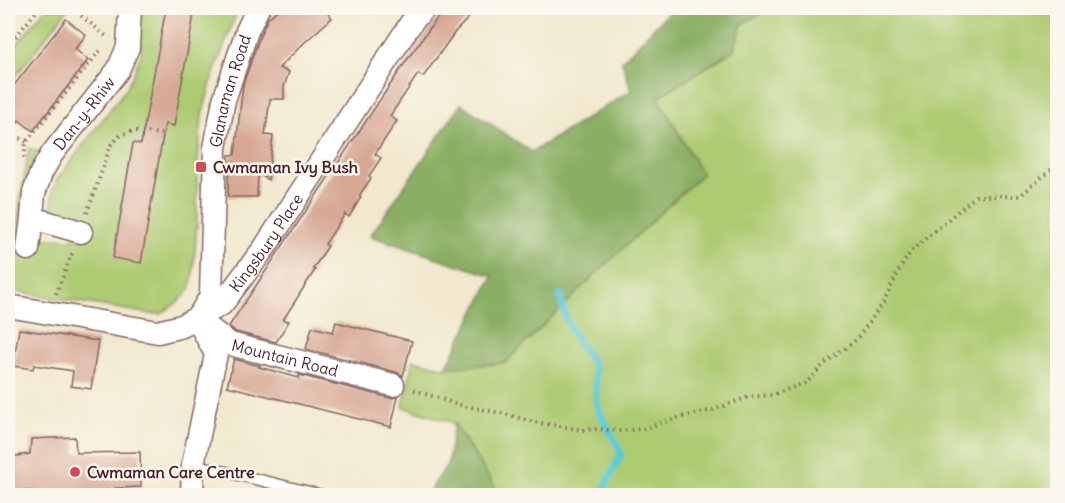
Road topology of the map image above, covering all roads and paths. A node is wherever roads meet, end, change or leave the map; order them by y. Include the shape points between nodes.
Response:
1 (39, 8) edge
2 (72, 8) edge
3 (130, 8) edge
4 (258, 8) edge
5 (425, 8) edge
6 (8, 46) edge
7 (126, 52) junction
8 (163, 134) dead end
9 (1058, 164) edge
10 (32, 218) junction
11 (81, 232) junction
12 (28, 249) dead end
13 (8, 306) edge
14 (49, 313) junction
15 (197, 319) junction
16 (393, 385) joint
17 (193, 464) junction
18 (192, 495) edge
19 (326, 495) edge

1 - 6 path
2 - 7 path
3 - 7 street, Dan-y-Rhiw
4 - 15 street, Glanaman Road via 222,110 215,148 211,296
5 - 15 street, Kingsbury Place via 413,20 265,247 222,304
7 - 10 street, Dan-y-Rhiw via 118,70 41,172
8 - 11 path via 135,131 122,134 111,145
9 - 16 path via 1020,196 976,196 911,251 884,302 856,340 807,382 773,395 748,397 643,429 620,431 534,422
10 - 11 street
10 - 12 street, Dan-y-Rhiw
11 - 14 path
13 - 14 street
14 - 15 street via 158,332
15 - 16 street, Mountain Road via 230,344
15 - 17 street via 216,354
17 - 18 street
17 - 19 lane

